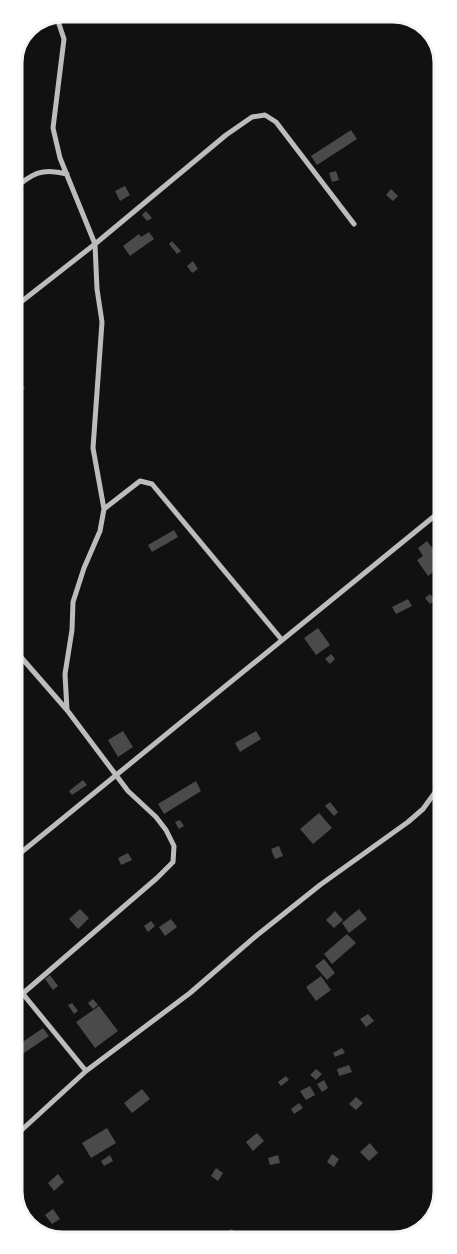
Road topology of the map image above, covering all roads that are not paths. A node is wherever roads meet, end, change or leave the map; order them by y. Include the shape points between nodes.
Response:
1 (59, 23) edge
2 (68, 174) junction
3 (23, 183) edge
4 (354, 224) dead end
5 (95, 244) junction
6 (23, 301) edge
7 (104, 509) junction
8 (435, 516) edge
9 (282, 640) junction
10 (22, 659) edge
11 (67, 710) junction
12 (117, 776) junction
13 (435, 792) edge
14 (22, 852) edge
15 (23, 993) joint
16 (86, 1071) junction
17 (22, 1130) edge

1 - 2 street via 64,39 53,128
2 - 3 street via 44,170
2 - 5 street
4 - 5 street via 276,122 265,115 252,117 226,135
5 - 6 street
5 - 7 street via 102,322 93,448
7 - 9 street via 140,481 152,484
7 - 11 street via 100,531 73,602 65,674
8 - 9 street
9 - 12 street
10 - 11 street
11 - 12 street
12 - 14 street
12 - 15 street via 166,830 174,846 173,862
13 - 16 street via 408,822 320,885 190,993
15 - 16 street
16 - 17 street

